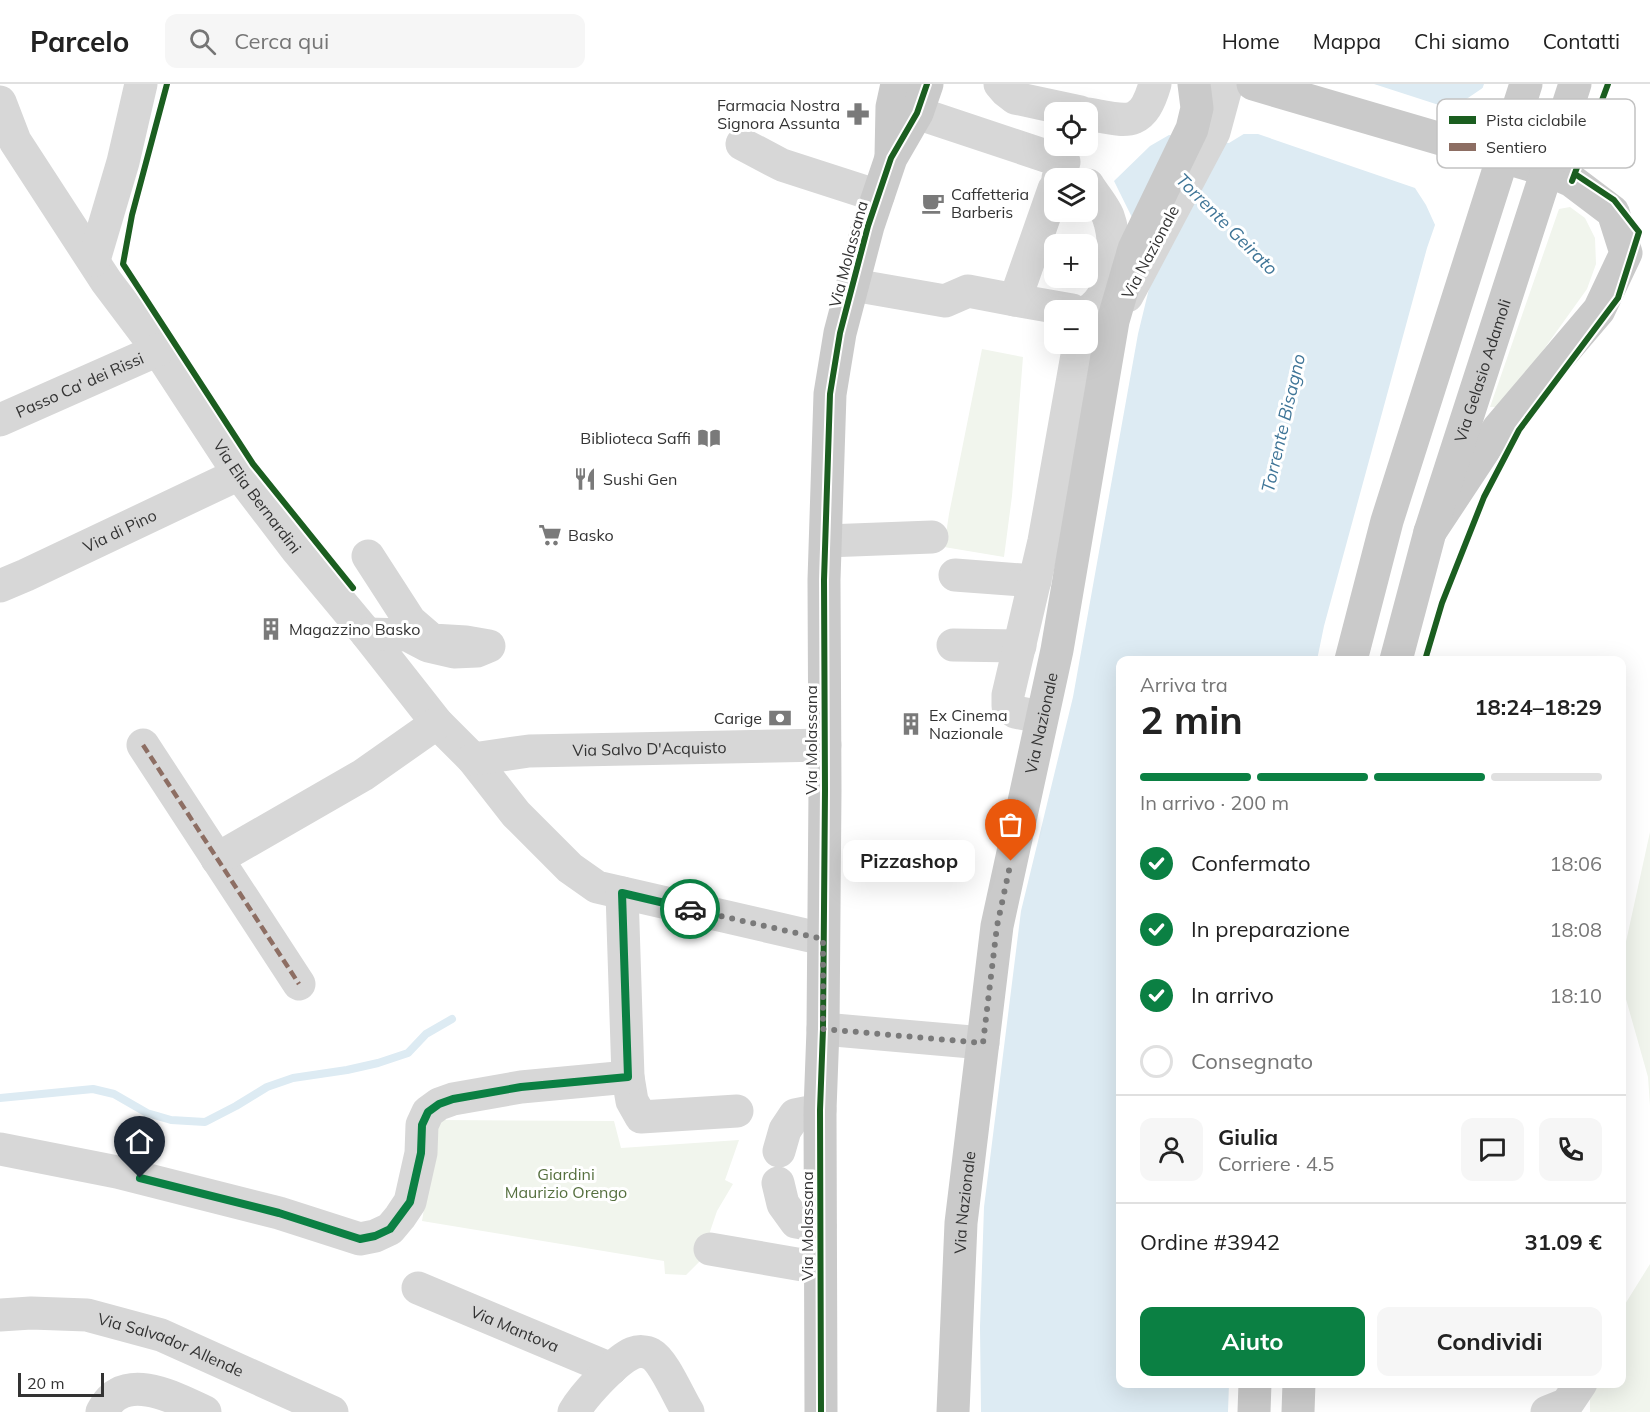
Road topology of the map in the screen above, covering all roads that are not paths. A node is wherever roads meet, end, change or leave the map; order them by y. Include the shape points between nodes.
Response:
1 (141, 84) edge
2 (897, 84) edge
3 (1000, 84) edge
4 (1155, 84) edge
5 (1194, 84) edge
6 (1227, 84) edge
7 (1253, 84) edge
8 (1526, 84) edge
9 (1575, 84) edge
10 (922, 99) edge
11 (1521, 99) edge
12 (1570, 99) edge
13 (0, 102) edge
14 (1044, 104) edge
15 (1098, 116) edge
16 (1437, 138) edge
17 (742, 144) dead end
18 (891, 158) junction
19 (1048, 168) edge
20 (1500, 168) edge
21 (1540, 168) edge
22 (1547, 170) junction
23 (878, 196) junction
24 (1098, 200) edge
25 (1047, 222) edge
26 (94, 260) junction
27 (853, 285) junction
28 (1015, 300) junction
29 (1044, 305) edge
30 (1100, 316) edge
31 (158, 350) junction
32 (1077, 354) edge
33 (0, 420) edge
34 (239, 474) junction
35 (1430, 532) junction
36 (932, 537) dead end
37 (826, 541) junction
38 (368, 556) dead end
39 (955, 575) dead end
40 (1035, 581) junction
41 (0, 586) edge
42 (367, 634) junction
43 (953, 645) dead end
44 (1020, 646) junction
45 (1352, 656) edge
46 (1397, 656) edge
47 (1041, 717) junction
48 (437, 723) junction
49 (143, 745) dead end
50 (825, 745) junction
51 (473, 759) junction
52 (217, 859) junction
53 (622, 893) junction
54 (823, 939) junction
55 (299, 984) dead end
56 (823, 1029) junction
57 (983, 1043) junction
58 (628, 1077) junction
59 (820, 1110) junction
60 (737, 1111) dead end
61 (0, 1149) edge
62 (820, 1226) junction
63 (710, 1249) dead end
64 (820, 1268) junction
65 (418, 1288) dead end
66 (0, 1315) edge
67 (611, 1369) junction
68 (1255, 1388) edge
69 (1299, 1388) edge
70 (1578, 1388) edge
71 (102, 1412) edge
72 (205, 1412) edge
73 (332, 1412) edge
74 (574, 1412) edge
75 (688, 1412) edge
76 (820, 1412) edge
77 (953, 1412) edge
78 (1254, 1412) edge
79 (1298, 1412) edge
80 (1547, 1412) edge

1 - 26 street
2 - 18 main road, Via Molassana via 892,107
3 - 14 street via 1015,98
4 - 15 street via 1146,108 1139,115 1125,120
5 - 30 main road, Via Nazionale via 1197,108 1192,129
6 - 30 street, Via Nazionale via 1214,132 1139,275
7 - 16 main road
8 - 11 main road
9 - 12 main road, Via Gelasio Adamoli
10 - 18 main road, Via Molassana
10 - 19 street
13 - 26 street, Via Elia Bernardini via 15,141
17 - 23 street via 782,165
18 - 23 main road, Via Molassana
20 - 45 main road via 1386,521
21 - 22 main road
22 - 35 main road, Via Gelasio Adamoli
22 - 35 main road via 1572,181 1613,212 1626,253 1599,310 1498,429
23 - 27 main road, Via Molassana
24 - 30 street via 1107,214 1114,243 1113,265 1095,307
25 - 28 street
26 - 31 street, Via Elia Bernardini
27 - 28 street via 945,301 968,291
27 - 37 main road, Via Molassana via 830,394
28 - 29 street
30 - 47 main road, Via Nazionale via 1056,650
31 - 33 street, Passo Ca' dei Rissi
31 - 34 street, Via Elia Bernardini
32 - 40 street
34 - 41 street, Via di Pino
34 - 42 street, Via Elia Bernardini
35 - 46 main road, Via Gelasio Adamoli
36 - 37 street
37 - 50 main road, Via Molassana
38 - 42 street via 410,621 432,640 489,646 454,652 428,646 407,635
39 - 40 street
40 - 44 street
42 - 48 street, Via Elia Bernardini
43 - 44 street
44 - 47 street via 1008,706 1015,712
47 - 57 main road, Via Nazionale via 997,926
48 - 51 street, Via Elia Bernardini
48 - 52 street via 363,775
49 - 52 street
50 - 51 street, Via Salvo D'Acquisto via 529,751
50 - 54 main road, Via Molassana
51 - 53 street, Via Elia Bernardini via 516,814 570,868 597,887
52 - 55 street
53 - 54 street, Via Elia Bernardini
53 - 58 street
54 - 56 main road, Via Molassana
56 - 57 street
56 - 59 main road, Via Molassana
57 - 77 main road, Via Nazionale via 961,1223
58 - 60 street via 632,1101 641,1117
58 - 61 street via 521,1087 439,1104 428,1112 422,1125 421,1153 410,1202 390,1229 360,1239 279,1213 117,1172
59 - 62 main road, Via Molassana
59 - 62 street via 795,1115 784,1130 778,1167 783,1204 796,1222
62 - 64 main road, Via Molassana
63 - 64 street
64 - 76 main road, Via Molassana
65 - 67 street, Via Mantova
66 - 73 street, Via Salvador Allende via 87,1315 161,1335
67 - 74 street
67 - 75 street via 633,1353 650,1353
68 - 78 main road
69 - 79 main road
70 - 80 street via 1567,1404
71 - 72 street via 117,1394 140,1390 155,1391

